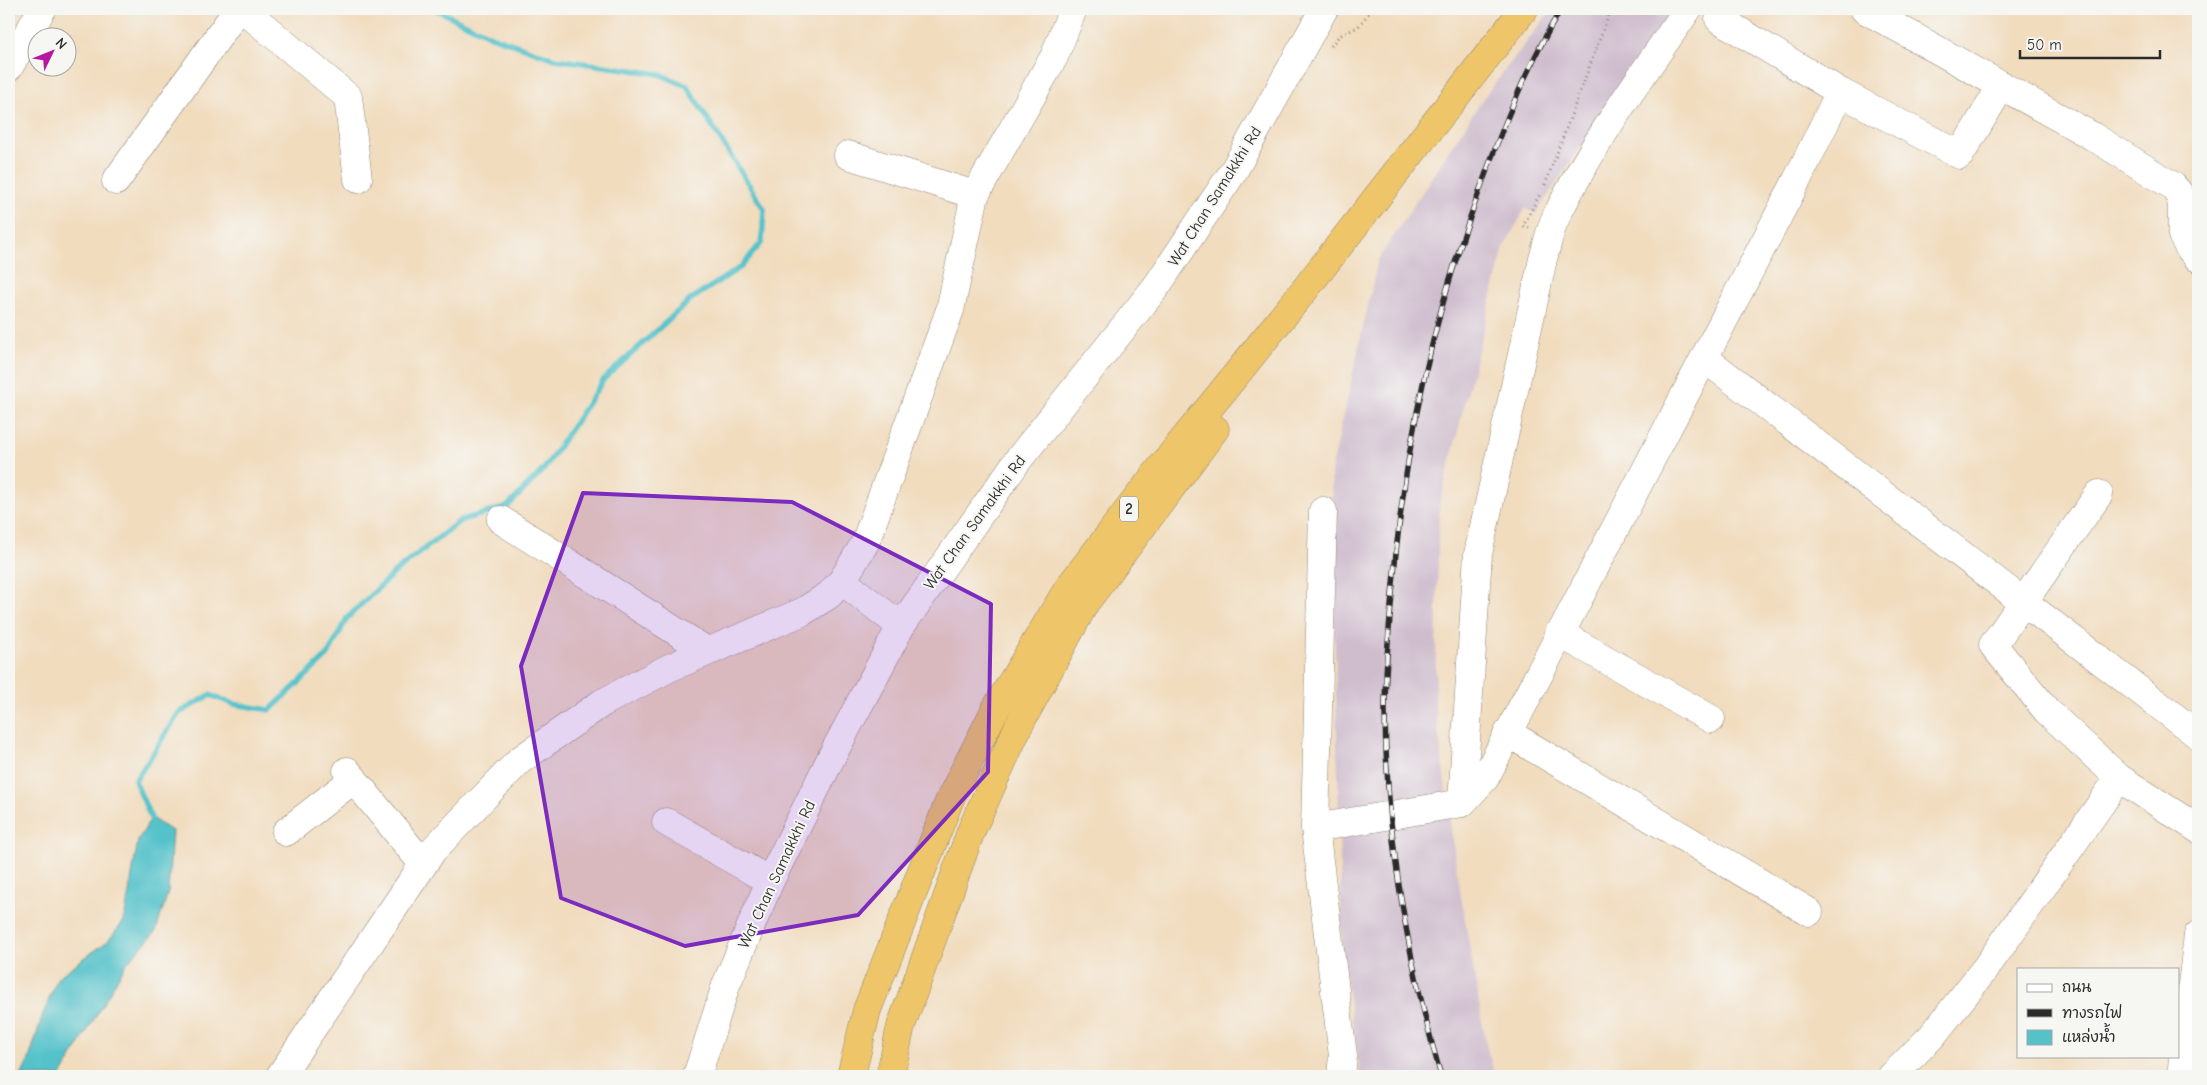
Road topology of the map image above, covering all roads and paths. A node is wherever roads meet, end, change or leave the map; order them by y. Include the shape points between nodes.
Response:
1 (42, 9) edge
2 (238, 9) edge
3 (243, 9) edge
4 (1073, 9) edge
5 (1324, 9) edge
6 (1372, 9) edge
7 (1524, 9) edge
8 (1541, 9) edge
9 (1611, 9) edge
10 (1688, 9) edge
11 (1725, 9) edge
12 (1864, 9) edge
13 (1327, 52) dead end
14 (9, 67) edge
15 (2002, 86) junction
16 (1840, 92) junction
17 (848, 155) dead end
18 (358, 179) dead end
19 (116, 181) dead end
20 (1545, 185) dead end
21 (975, 196) junction
22 (2198, 258) edge
23 (1704, 358) junction
24 (2099, 494) dead end
25 (1323, 511) dead end
26 (501, 520) dead end
27 (842, 581) junction
28 (2024, 602) junction
29 (901, 626) junction
30 (1559, 633) junction
31 (706, 651) junction
32 (1711, 719) dead end
33 (1508, 733) junction
34 (2198, 735) edge
35 (2119, 778) junction
36 (1462, 803) junction
37 (666, 822) dead end
38 (1315, 828) junction
39 (2198, 829) edge
40 (286, 832) dead end
41 (424, 864) junction
42 (770, 881) junction
43 (1809, 912) dead end
44 (2198, 936) edge
45 (280, 1076) edge
46 (697, 1076) edge
47 (851, 1076) edge
48 (890, 1076) edge
49 (1341, 1076) edge
50 (1892, 1076) edge
51 (2181, 1076) edge

1 - 14 street
2 - 19 street
3 - 18 street via 348,97
4 - 21 street via 1054,57
5 - 29 street, Wat Chan Samakkhi Rd via 1233,172 1156,287 1018,460
6 - 13 path via 1358,27 1339,36
7 - 47 highway, 2 via 1069,587 996,708 950,799 867,1010
8 - 48 highway, 2 via 1310,302 1085,603 1019,725 971,831 901,1026
9 - 20 path
10 - 36 street via 1623,102 1576,181 1556,216 1543,259 1478,554
11 - 16 street via 1719,19
12 - 15 street
15 - 16 street via 1960,155
15 - 22 street via 2173,186 2182,205 2182,235
16 - 23 street
17 - 21 street
21 - 27 street via 950,310 865,543
23 - 28 street
23 - 30 street
24 - 28 street
25 - 38 street
26 - 31 street
27 - 29 street
27 - 31 street via 828,596 802,612
28 - 34 street
28 - 35 street via 1992,644 2047,711
29 - 42 street, Wat Chan Samakkhi Rd
30 - 32 street
30 - 33 street
31 - 41 street via 602,703 520,760
33 - 36 street via 1485,778
33 - 43 street
35 - 39 street
35 - 50 street via 1979,976 1932,1036
36 - 38 street
37 - 42 street
38 - 49 street via 1343,1056
40 - 41 street via 350,775
41 - 45 street
42 - 46 street, Wat Chan Samakkhi Rd via 726,985
44 - 51 street

